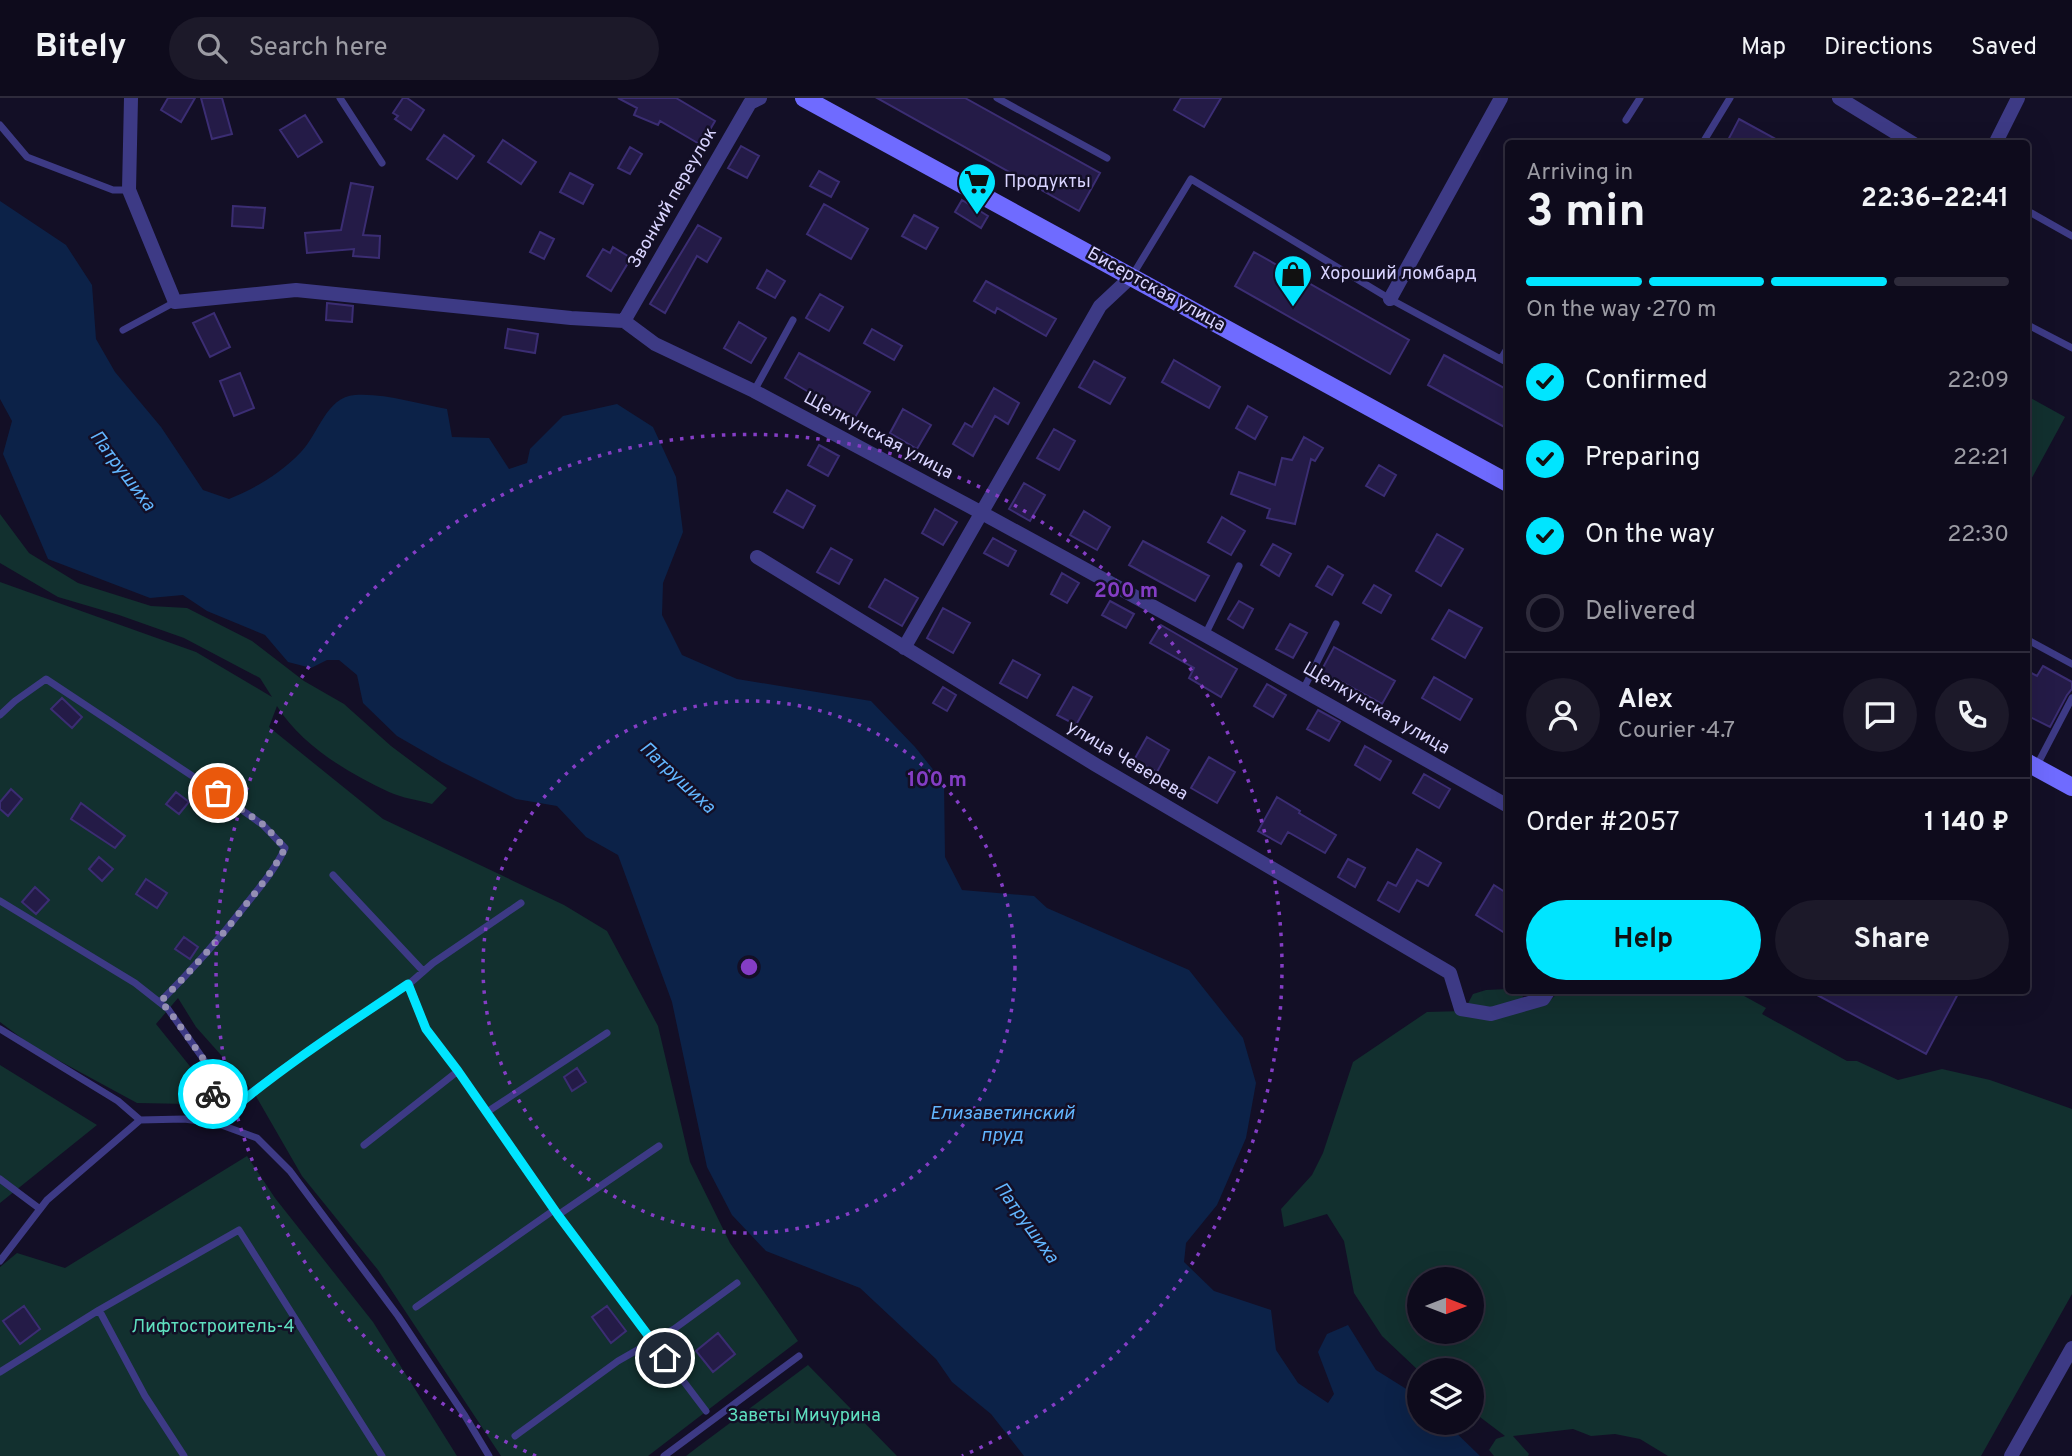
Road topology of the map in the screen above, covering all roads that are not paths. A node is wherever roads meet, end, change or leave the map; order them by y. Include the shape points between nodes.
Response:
1 (131, 98) edge
2 (340, 98) edge
3 (760, 98) edge
4 (804, 98) edge
5 (997, 98) edge
6 (1501, 98) edge
7 (1640, 98) edge
8 (1730, 98) edge
9 (1839, 98) edge
10 (2018, 98) edge
11 (1626, 120) dead end
12 (0, 125) edge
13 (1704, 140) edge
14 (1907, 140) edge
15 (1998, 140) edge
16 (1107, 158) dead end
17 (382, 163) dead end
18 (129, 190) junction
19 (2030, 212) edge
20 (2072, 236) edge
21 (1132, 276) junction
22 (1390, 299) junction
23 (174, 302) junction
24 (793, 320) dead end
25 (624, 321) junction
26 (2030, 326) edge
27 (123, 330) dead end
28 (2072, 348) edge
29 (1505, 361) edge
30 (754, 391) junction
31 (1505, 481) edge
32 (982, 513) junction
33 (757, 557) dead end
34 (1240, 566) dead end
35 (1336, 624) dead end
36 (1205, 635) junction
37 (2030, 641) edge
38 (904, 648) junction
39 (2072, 664) edge
40 (1303, 690) junction
41 (2072, 698) edge
42 (0, 715) edge
43 (2031, 765) edge
44 (2072, 787) edge
45 (1505, 804) edge
46 (334, 875) dead end
47 (0, 901) edge
48 (521, 903) dead end
49 (423, 971) junction
50 (408, 984) junction
51 (1546, 994) edge
52 (160, 1002) junction
53 (0, 1029) edge
54 (607, 1033) dead end
55 (458, 1071) junction
56 (487, 1112) junction
57 (140, 1120) junction
58 (216, 1123) junction
59 (364, 1145) dead end
60 (659, 1146) dead end
61 (0, 1179) edge
62 (40, 1209) junction
63 (556, 1212) junction
64 (0, 1261) edge
65 (737, 1283) dead end
66 (416, 1307) dead end
67 (99, 1310) junction
68 (652, 1341) junction
69 (2072, 1348) edge
70 (799, 1356) dead end
71 (0, 1372) edge
72 (706, 1411) dead end
73 (515, 1436) dead end
74 (184, 1456) edge
75 (382, 1456) edge
76 (489, 1456) edge
77 (664, 1456) edge
78 (2011, 1456) edge

1 - 18 street
2 - 17 lane
3 - 25 street, Звонкий переулок via 750,103
4 - 21 main road, Бисертская улица
5 - 16 lane
6 - 22 street
7 - 11 lane
8 - 13 lane
9 - 14 street
10 - 15 street
12 - 18 lane via 27,157 113,190
18 - 23 street
19 - 20 lane
21 - 22 lane via 1191,179
21 - 31 main road, Бисертская улица
21 - 32 street via 1100,306
22 - 29 lane
23 - 25 street via 296,290
23 - 27 lane
24 - 30 lane
25 - 30 street, Щелкунская улица via 655,344
26 - 28 lane
30 - 32 street, Щелкунская улица
32 - 36 street, Щелкунская улица
32 - 38 street
33 - 38 street, улица Чеверева
34 - 36 lane
35 - 40 lane
36 - 40 street, Щелкунская улица
37 - 39 lane
38 - 51 street, улица Чеверева via 1450,973 1461,1009 1491,1014 1543,999
40 - 45 street, Щелкунская улица
41 - 43 lane
42 - 52 lane via 46,679 264,825 285,848 226,930
43 - 44 main road
46 - 49 lane
47 - 52 lane
48 - 49 lane
49 - 50 lane
50 - 55 lane via 426,1029
50 - 58 lane via 291,1063
52 - 58 lane via 204,1060
53 - 57 lane via 118,1101
54 - 56 lane
55 - 56 lane
55 - 59 lane
56 - 63 lane
57 - 58 lane
57 - 62 lane
58 - 76 lane via 257,1138 290,1171 398,1316
60 - 63 lane
61 - 62 lane
62 - 64 lane
63 - 66 lane
63 - 68 lane
65 - 68 lane
67 - 71 lane
67 - 74 lane via 145,1396
67 - 75 lane via 239,1230
68 - 72 lane
68 - 73 lane
69 - 78 street
70 - 77 lane

